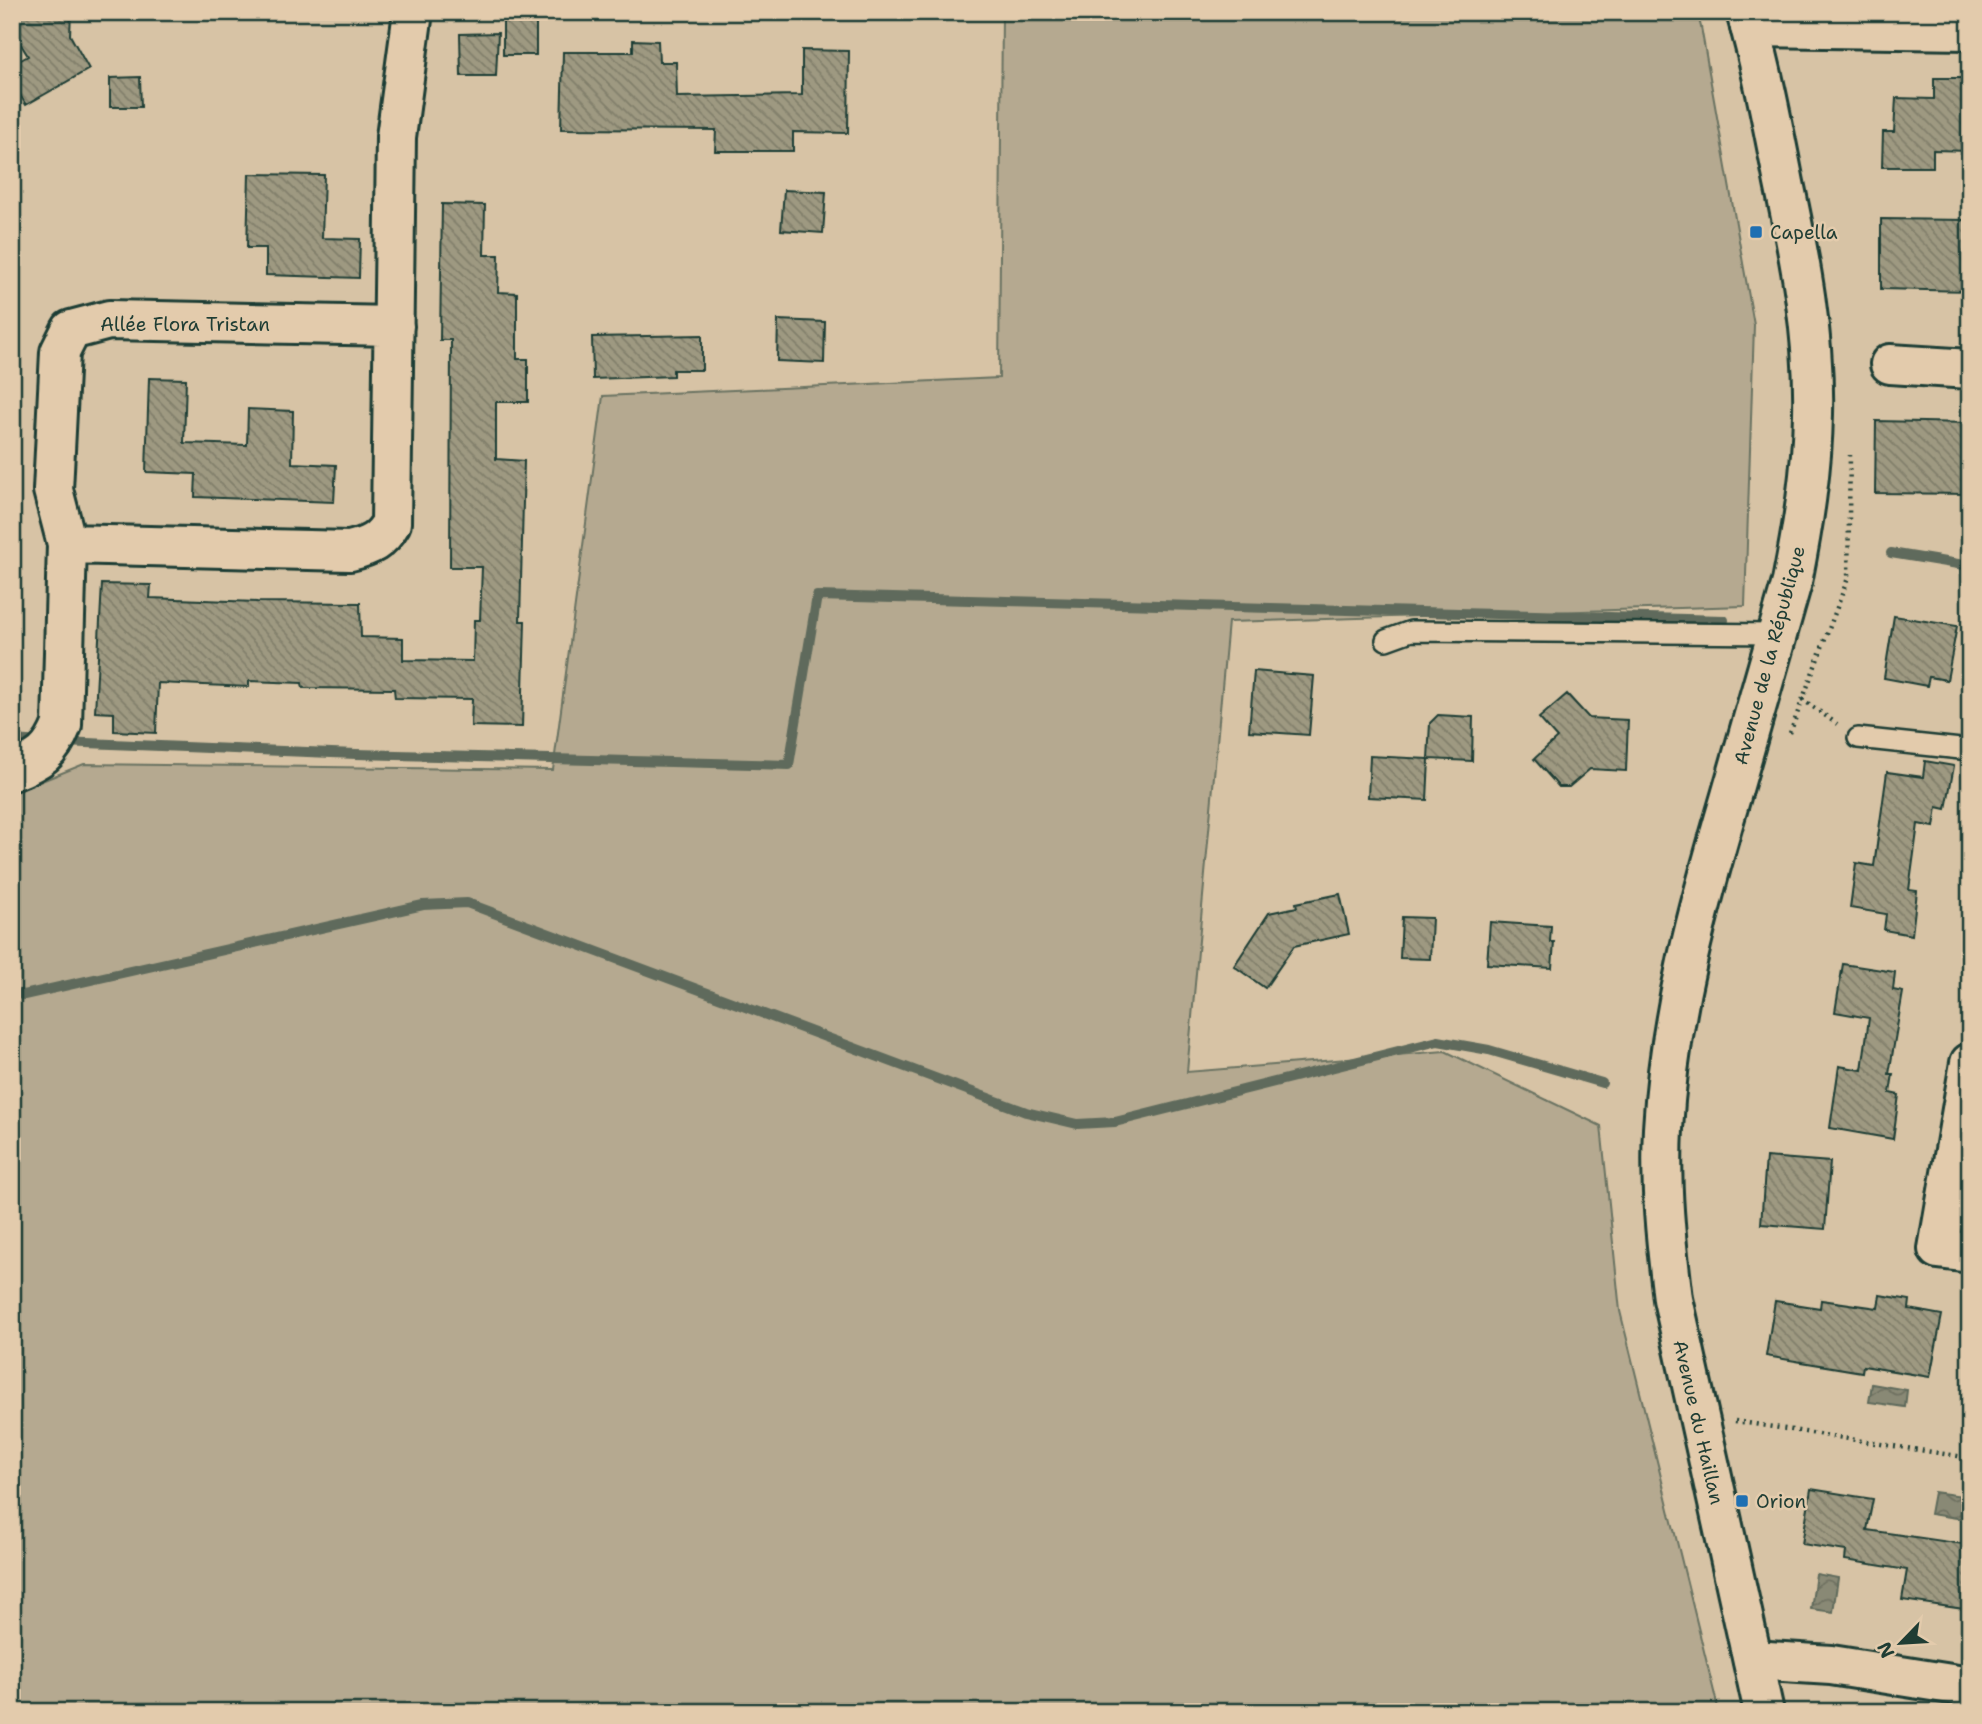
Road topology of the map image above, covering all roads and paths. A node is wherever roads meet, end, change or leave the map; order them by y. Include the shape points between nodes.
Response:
1 (413, 12) edge
2 (1748, 20) edge
3 (1970, 30) edge
4 (394, 326) junction
5 (1890, 364) dead end
6 (1970, 369) edge
7 (1850, 447) dead end
8 (67, 544) junction
9 (1777, 635) junction
10 (1386, 639) dead end
11 (1802, 699) junction
12 (1788, 737) dead end
13 (1858, 738) joint
14 (1970, 750) edge
15 (12, 771) edge
16 (1970, 1063) edge
17 (1663, 1128) joint
18 (1970, 1253) edge
19 (1698, 1417) junction
20 (1970, 1458) edge
21 (1753, 1660) junction
22 (1970, 1687) edge
23 (1765, 1712) edge

1 - 4 street via 396,137
2 - 3 street
2 - 9 street, Avenue de la République via 1796,240 1812,354 1809,481 1792,582
4 - 8 street via 391,523 384,536 370,546 350,551
4 - 8 street, Allée Flora Tristan via 109,320 71,330 60,352 53,491
5 - 6 street
7 - 11 path via 1848,579
8 - 15 street, Allée Flora Tristan via 62,725 50,750
9 - 10 lane via 1411,631
9 - 17 street, Avenue de la République via 1697,914 1679,998
11 - 12 path
11 - 13 path
13 - 14 lane
16 - 18 street via 1938,1249
17 - 19 street, Avenue du Haillan via 1665,1239
19 - 20 path
19 - 21 street, Avenue du Haillan
21 - 22 street via 1831,1665
21 - 23 street, Avenue du Haillan

